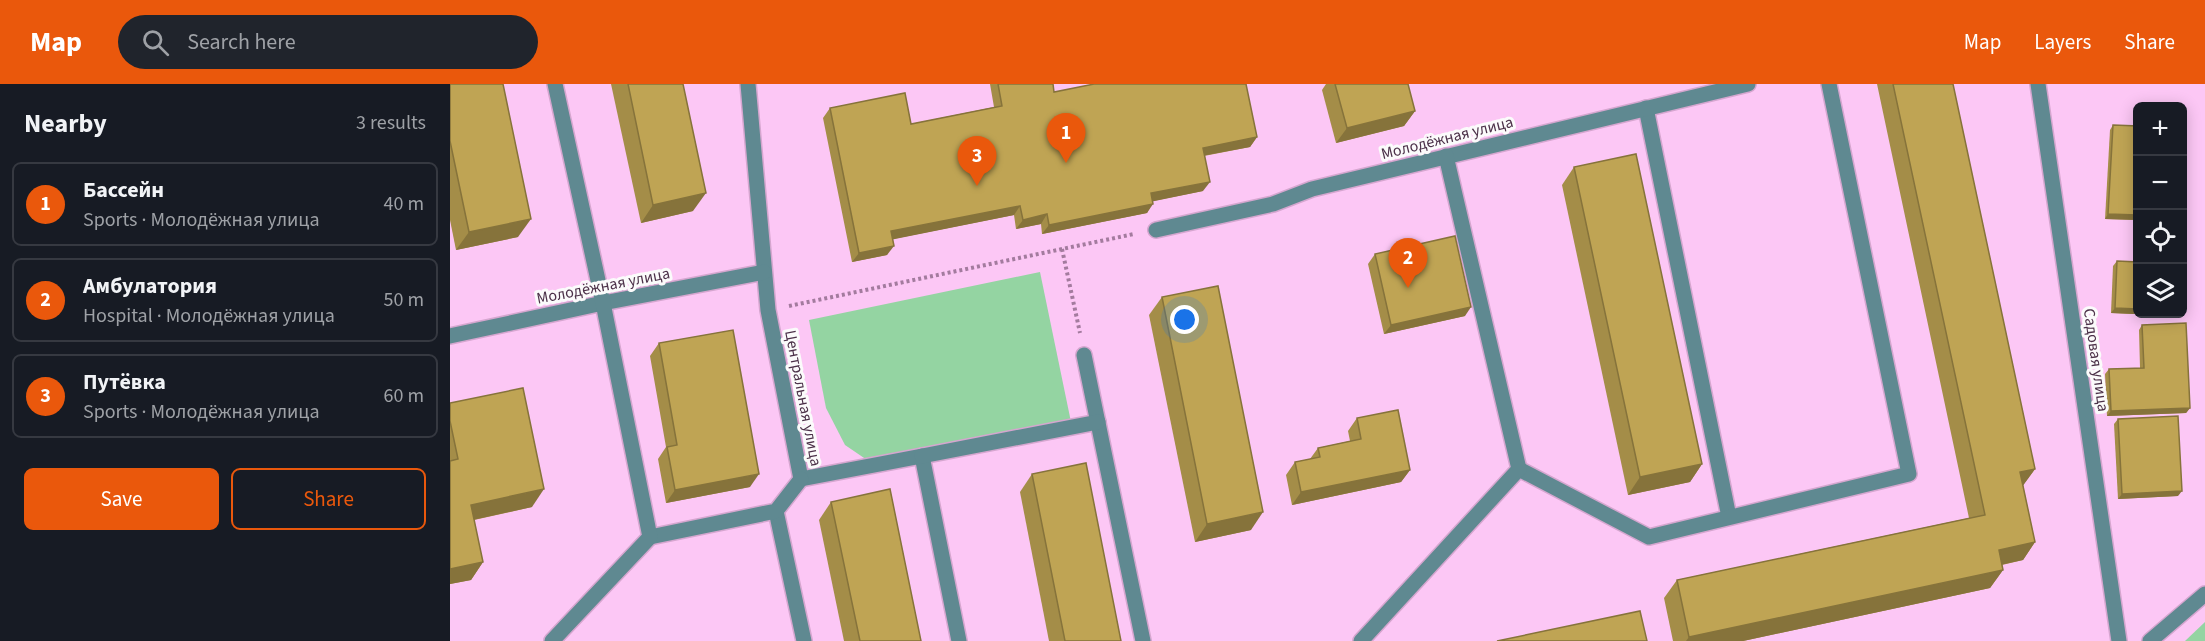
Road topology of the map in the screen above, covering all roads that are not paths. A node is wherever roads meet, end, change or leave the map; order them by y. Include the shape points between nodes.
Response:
1 (555, 84) edge
2 (748, 84) edge
3 (1748, 84) edge
4 (1829, 84) edge
5 (2038, 84) edge
6 (1646, 108) junction
7 (1446, 156) junction
8 (1156, 230) road end
9 (764, 272) junction
10 (603, 303) junction
11 (450, 336) edge
12 (1084, 355) road end
13 (1098, 422) junction
14 (922, 456) junction
15 (1519, 469) junction
16 (801, 479) junction
17 (776, 511) junction
18 (1729, 517) junction
19 (650, 537) junction
20 (2205, 594) edge
21 (552, 641) edge
22 (804, 641) edge
23 (959, 641) edge
24 (1143, 641) edge
25 (1361, 641) edge
26 (2119, 641) edge
27 (2150, 641) edge

1 - 10 street
2 - 9 street, Центральная улица
3 - 6 street, Молодёжная улица
4 - 18 street via 1909,474
5 - 26 street, Садовая улица
6 - 7 street, Молодёжная улица
6 - 18 street
7 - 8 street, Молодёжная улица via 1312,189 1273,204
7 - 15 street
9 - 10 street, Молодёжная улица
9 - 16 street, Центральная улица
10 - 11 street, Молодёжная улица
10 - 19 street
12 - 13 street
13 - 14 street, Центральная улица
13 - 24 street
14 - 16 street, Центральная улица
14 - 23 street
15 - 18 street via 1649,537
15 - 25 street
16 - 17 street
17 - 19 street
17 - 22 street
19 - 21 street
20 - 27 street

